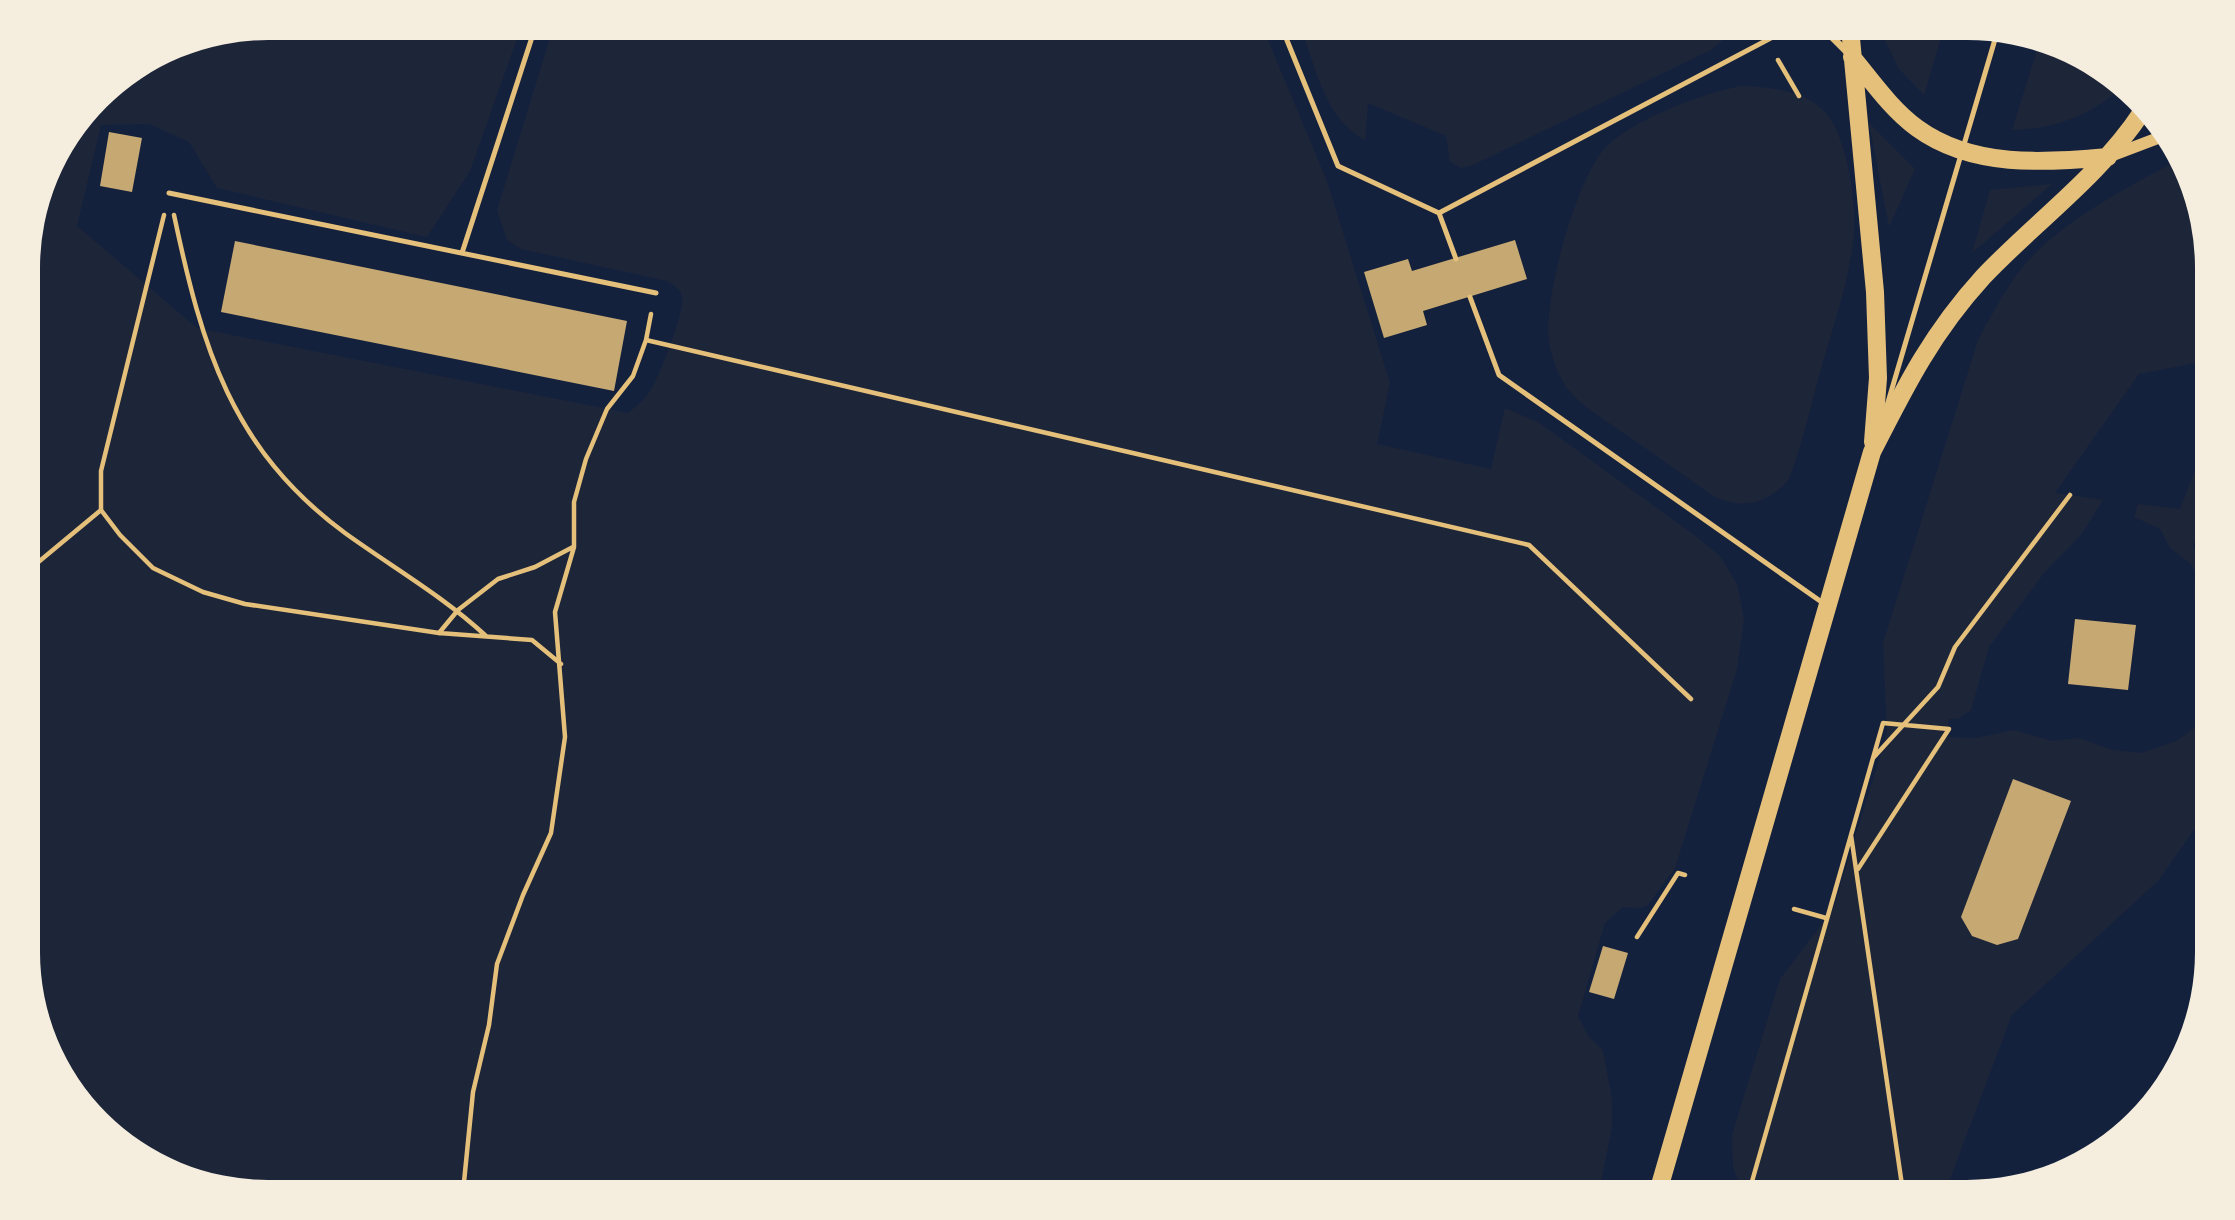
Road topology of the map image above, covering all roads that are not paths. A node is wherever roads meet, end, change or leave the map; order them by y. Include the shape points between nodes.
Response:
1 (531, 40) edge
2 (1287, 40) edge
3 (1767, 40) edge
4 (1835, 40) edge
5 (1850, 40) edge
6 (1994, 42) edge
7 (1851, 57) junction
8 (2138, 118) edge
9 (2155, 139) edge
10 (1962, 151) junction
11 (2108, 157) junction
12 (169, 193) road end
13 (1439, 213) junction
14 (462, 253) junction
15 (1456, 259) dead end
16 (656, 293) road end
17 (1470, 297) dead end
18 (1872, 452) junction
19 (1828, 606) junction
20 (1662, 1179) edge

1 - 14 lane
2 - 13 lane via 1338,166
3 - 13 lane
4 - 7 street
5 - 7 main road
6 - 10 lane
7 - 10 main road via 1917,128
7 - 18 main road via 1876,305 1878,378
8 - 11 main road
9 - 11 street
10 - 11 main road via 2022,160
10 - 18 lane
11 - 18 main road via 2011,249 1935,334
12 - 14 lane
13 - 15 lane
14 - 16 lane
17 - 19 lane via 1499,375
18 - 19 main road
19 - 20 main road

